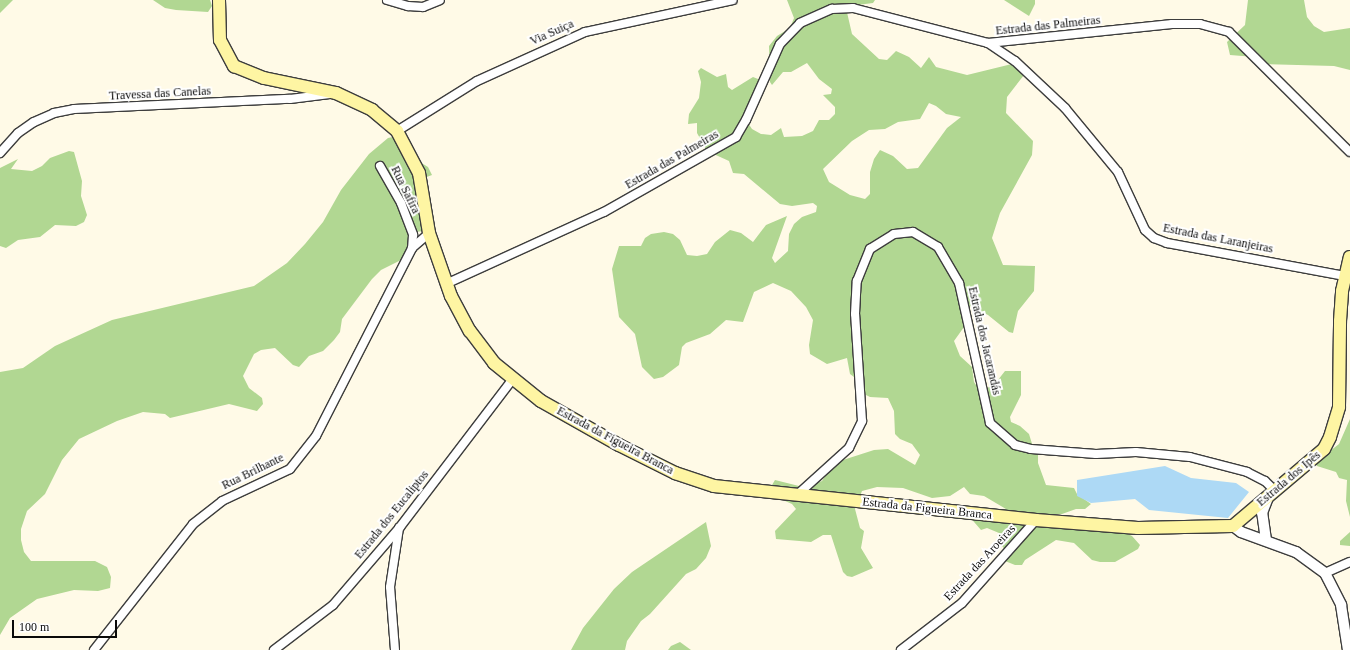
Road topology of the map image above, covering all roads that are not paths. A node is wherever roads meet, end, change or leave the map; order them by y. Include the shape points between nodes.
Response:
1 (219, 0) edge
2 (387, 0) edge
3 (440, 0) edge
4 (733, 0) edge
5 (988, 44) junction
6 (336, 93) junction
7 (397, 131) junction
8 (1350, 152) edge
9 (0, 154) edge
10 (380, 166) dead end
11 (429, 233) junction
12 (412, 248) junction
13 (1350, 257) edge
14 (1346, 276) junction
15 (448, 283) junction
16 (512, 380) junction
17 (1272, 491) junction
18 (797, 495) junction
19 (1036, 520) junction
20 (1233, 526) junction
21 (400, 527) junction
22 (1266, 540) junction
23 (1350, 562) edge
24 (1325, 573) junction
25 (94, 650) edge
26 (274, 650) edge
27 (396, 650) edge
28 (901, 650) edge
29 (1348, 650) edge

1 - 6 main road, Estrada da Figueira Branca via 220,40 234,66 264,78
2 - 3 street via 423,7
4 - 7 street, Via Suiça via 585,32 478,81
5 - 8 street, Estrada das Palmeiras via 1172,24 1200,24 1229,32
5 - 14 street, Estrada das Laranjeiras via 1015,61 1065,108 1118,172 1145,230 1154,238 1167,243
5 - 15 street, Estrada das Palmeiras via 853,8 832,9 812,16 790,31 780,44 736,137 604,212
6 - 7 main road, Estrada da Figueira Branca via 372,110
6 - 9 street, Travessa das Canelas via 282,100 74,109 54,113 34,122 18,133
7 - 11 main road, Estrada da Figueira Branca via 419,173
10 - 12 street, Rua Safira via 401,203 413,235
11 - 12 street, Rua Brilhante
11 - 15 main road, Estrada da Figueira Branca
12 - 25 street, Rua Brilhante via 316,436 290,470 222,500 193,524
13 - 14 main road, Estrada dos Ipês
14 - 17 main road, Estrada dos Ipês via 1340,321 1339,407 1330,437 1324,449
15 - 16 main road, Estrada da Figueira Branca via 451,296 470,331 494,363
16 - 18 main road, Estrada da Figueira Branca via 541,401 618,446 694,481 734,489
16 - 21 street, Estrada dos Eucaliptos
17 - 18 street, Estrada dos Jacarandás via 1265,481 1247,472 1190,457 1136,452 1096,454 1038,450 1014,445 990,423 959,283 938,247 913,232 894,234 870,249 857,281 855,314 862,421 849,448
17 - 20 main road, Estrada dos Ipês
17 - 22 street via 1262,513
18 - 19 main road, Estrada da Figueira Branca
19 - 20 main road, Estrada da Figueira Branca via 1138,528
19 - 28 street, Estrada das Aroeiras via 962,603
20 - 22 street, Estrada da Figueira Branca via 1241,532
21 - 26 street, Estrada dos Eucaliptos via 333,605
21 - 27 street via 390,587
22 - 24 street, Estrada da Figueira Branca via 1296,552
23 - 24 street
24 - 29 street, Estrada da Figueira Branca via 1341,605

